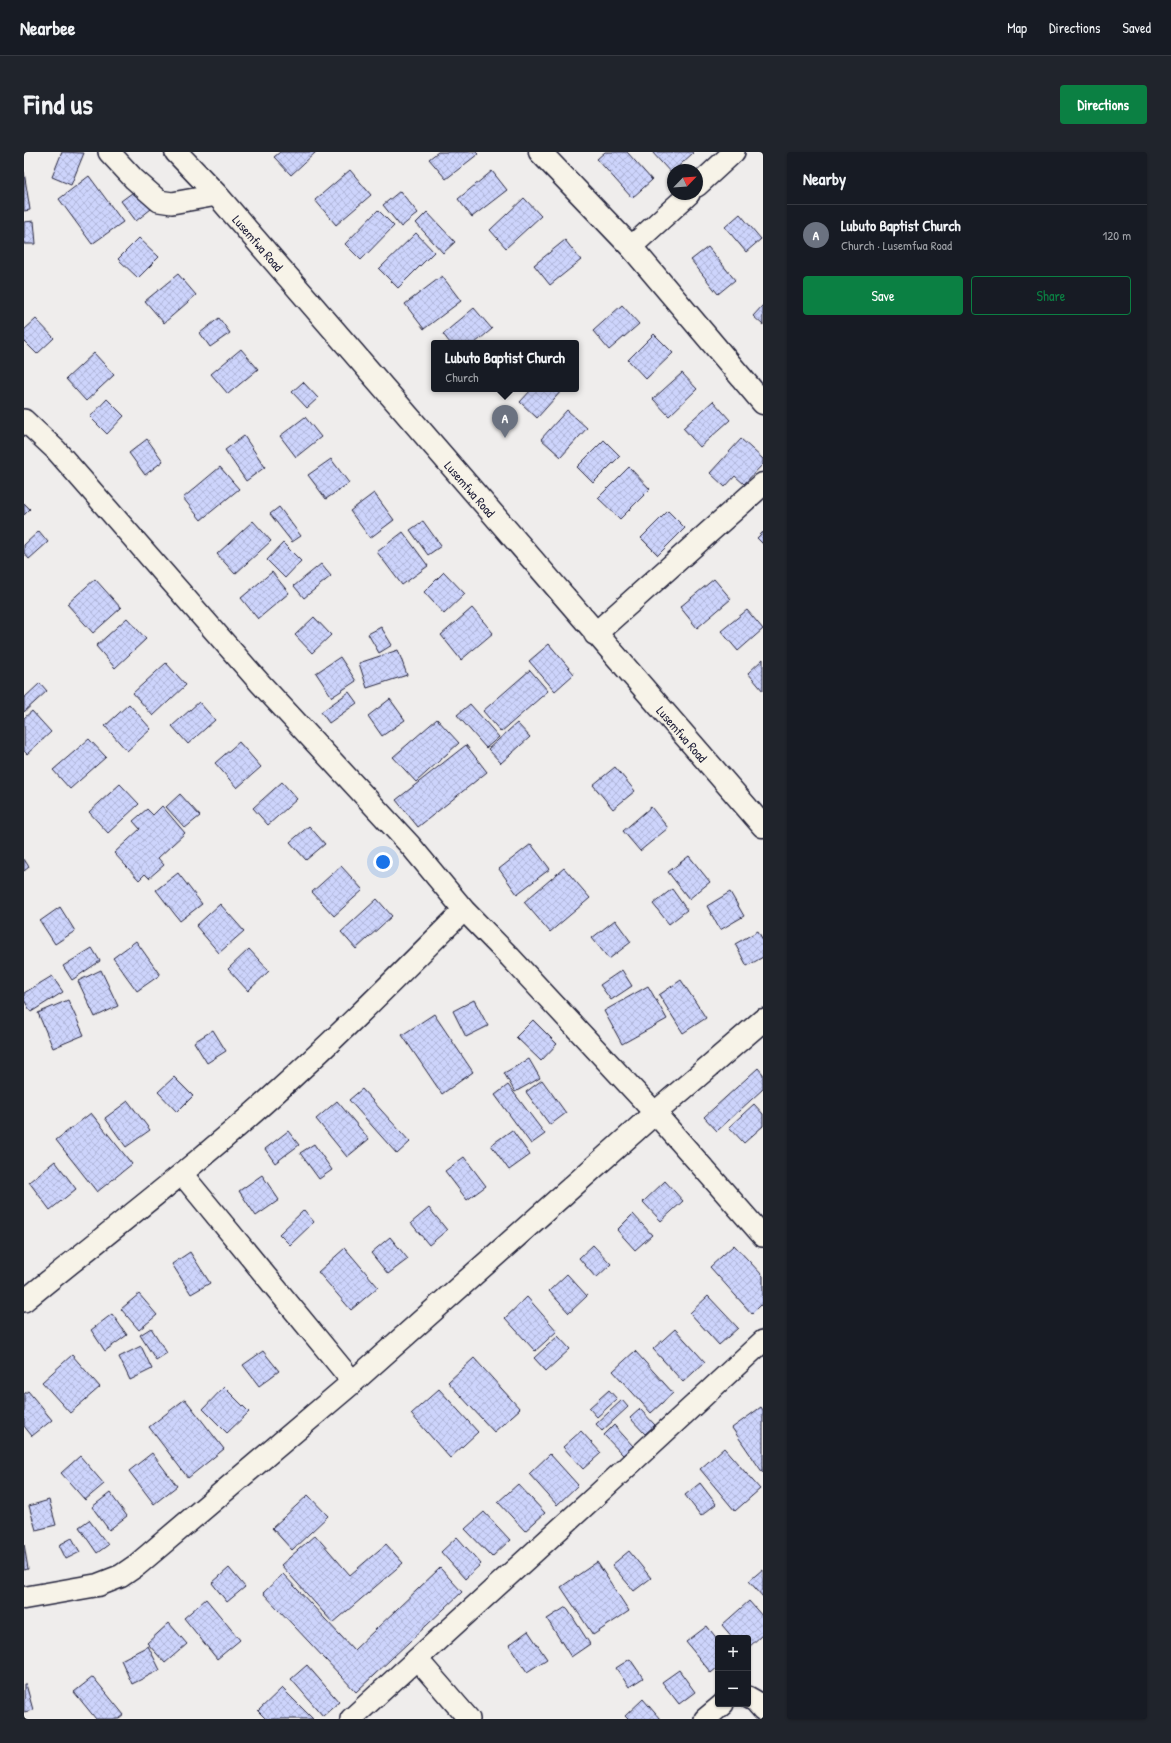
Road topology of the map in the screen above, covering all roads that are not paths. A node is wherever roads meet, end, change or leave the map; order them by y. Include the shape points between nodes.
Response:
1 (109, 152) edge
2 (176, 152) edge
3 (540, 152) edge
4 (734, 152) edge
5 (703, 180) edge
6 (217, 195) junction
7 (682, 200) edge
8 (631, 247) junction
9 (763, 402) edge
10 (24, 420) edge
11 (763, 484) edge
12 (595, 634) junction
13 (763, 826) edge
14 (464, 910) junction
15 (763, 1020) edge
16 (655, 1113) junction
17 (182, 1174) junction
18 (763, 1236) edge
19 (24, 1300) edge
20 (763, 1341) edge
21 (353, 1382) junction
22 (24, 1598) edge
23 (417, 1659) junction
24 (751, 1699) edge
25 (719, 1707) edge
26 (763, 1710) edge
27 (351, 1719) edge
28 (469, 1719) edge
29 (705, 1719) edge

1 - 6 street via 159,201 172,203
2 - 6 street, Lusemfwa Road
3 - 8 street
4 - 5 street
6 - 12 street, Lusemfwa Road
7 - 8 street
8 - 9 street
10 - 14 street via 56,450 260,683 410,845
11 - 12 street
12 - 13 street, Lusemfwa Road
14 - 16 street
14 - 17 street via 302,1069
15 - 16 street
16 - 18 street
16 - 21 street
17 - 19 street
17 - 21 street
20 - 23 street
21 - 22 street via 137,1566 98,1585
23 - 27 street
23 - 28 street
24 - 26 street
25 - 29 street

